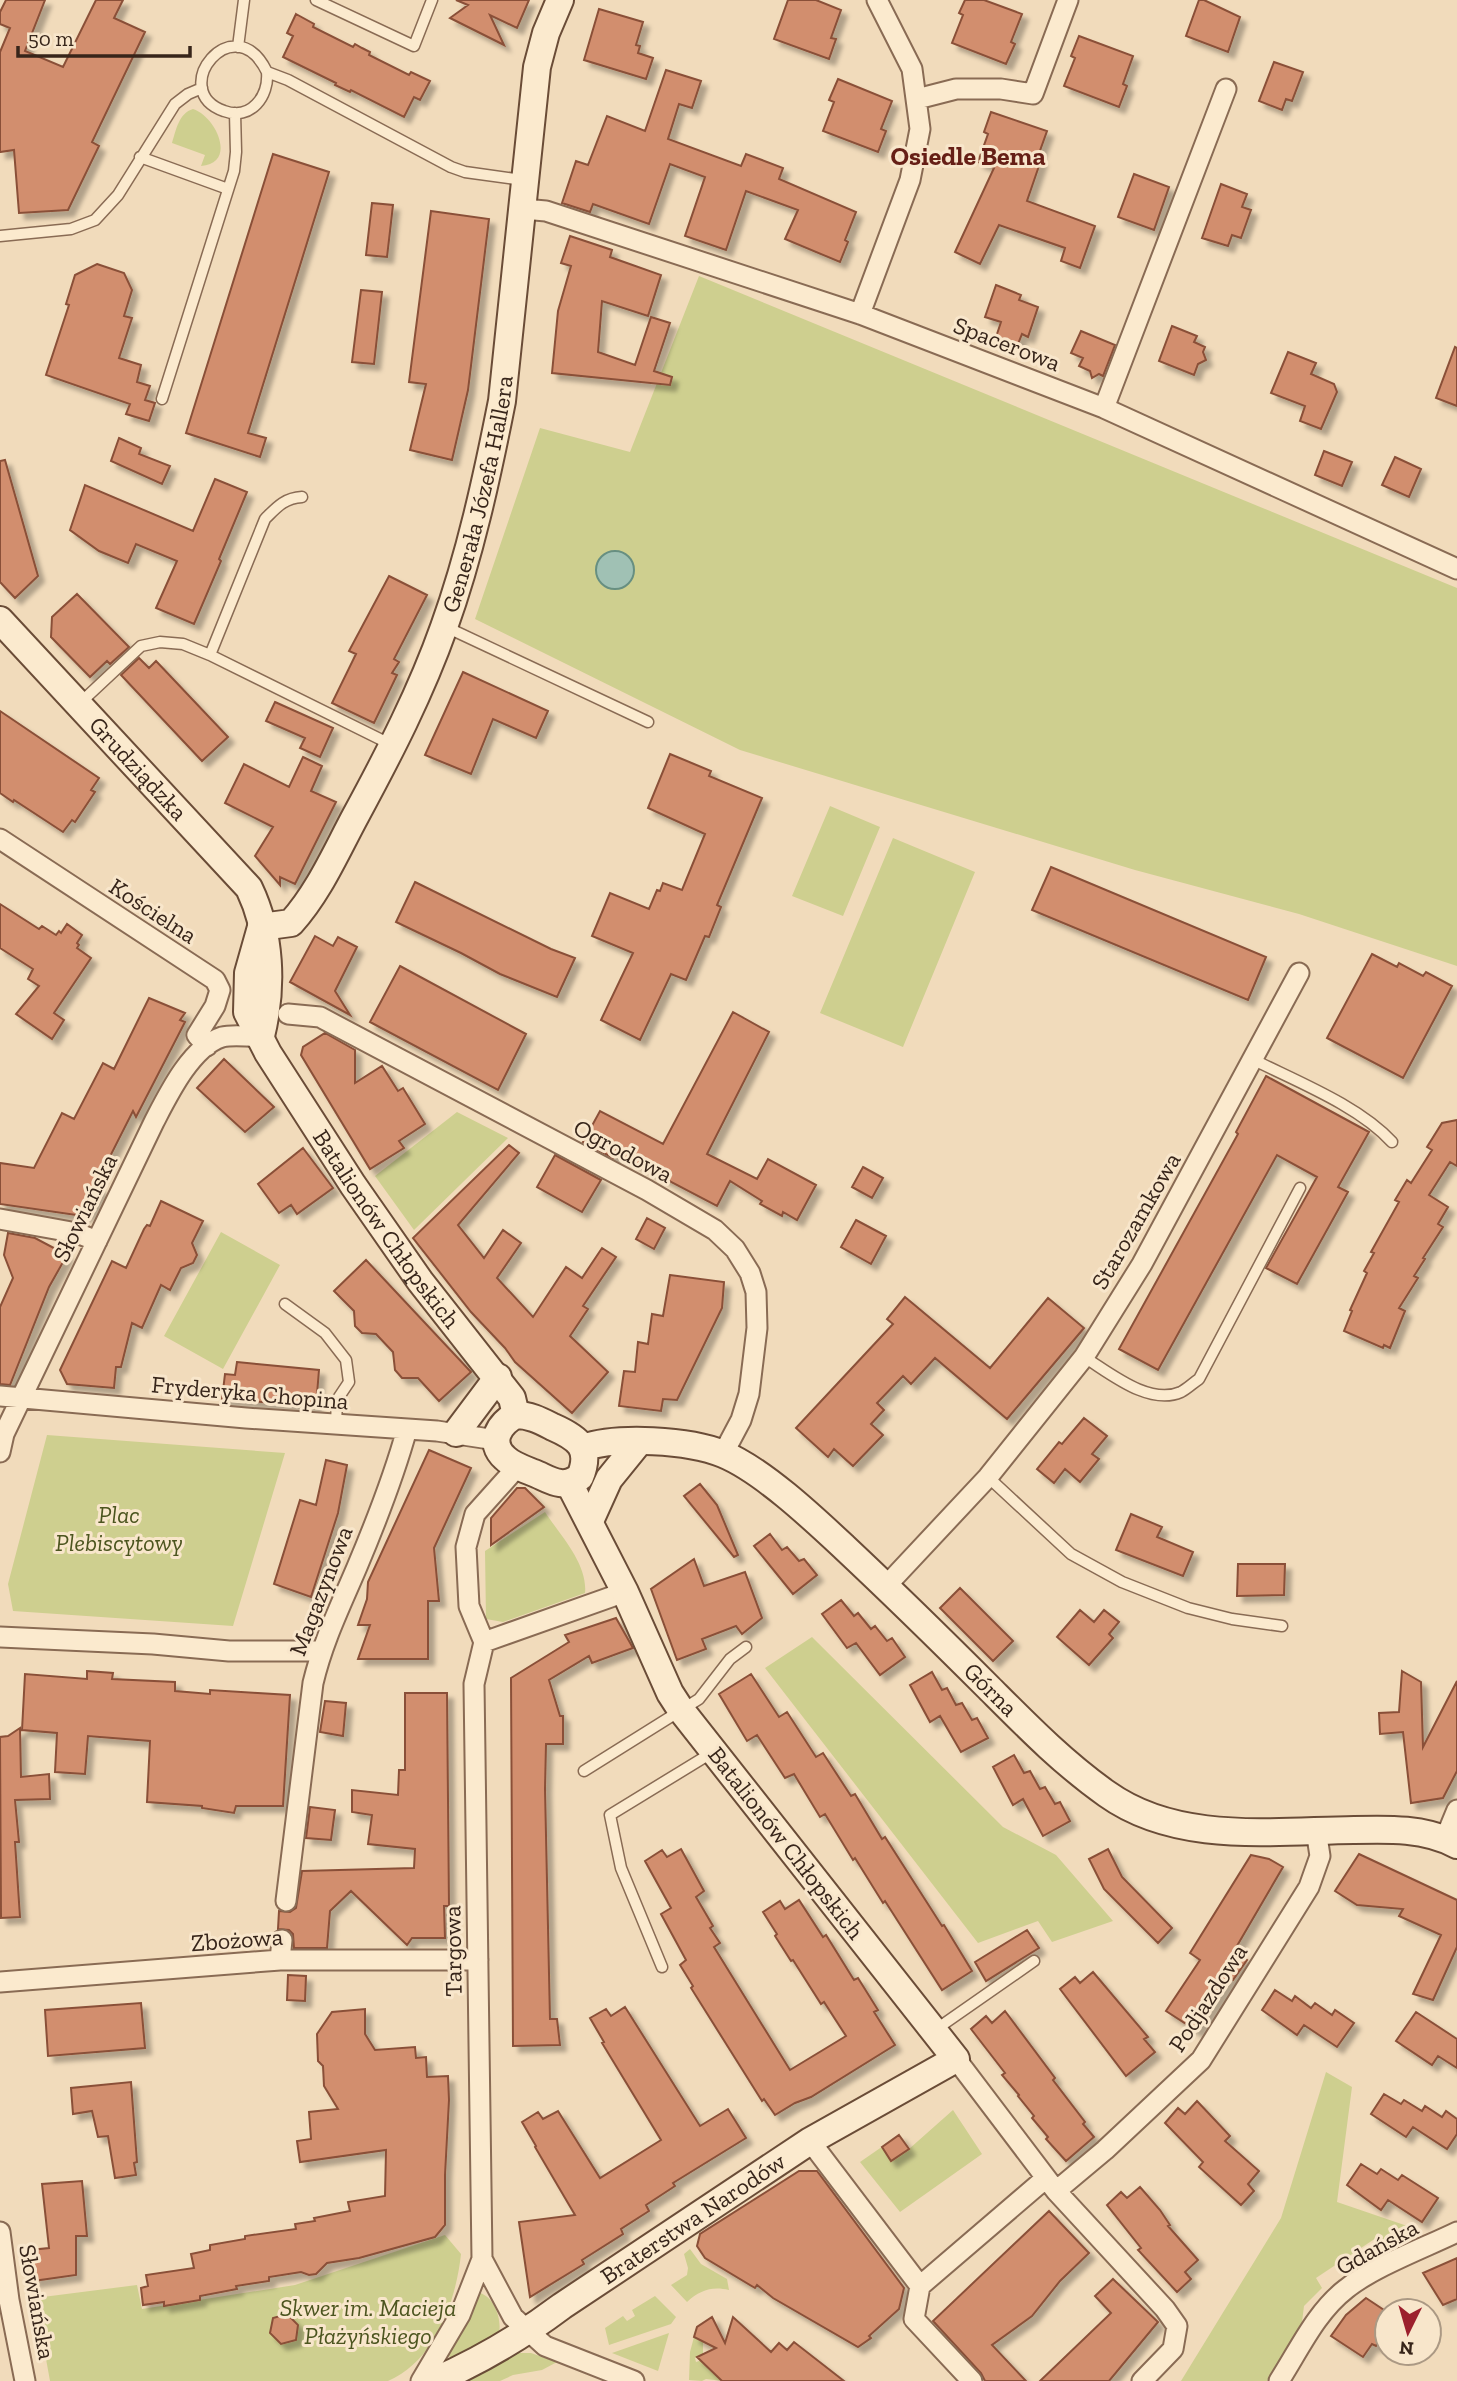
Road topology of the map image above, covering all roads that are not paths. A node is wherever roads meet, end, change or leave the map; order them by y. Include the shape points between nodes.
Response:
1 (244, 0) edge
2 (316, 0) edge
3 (432, 0) edge
4 (560, 0) edge
5 (877, 0) edge
6 (1068, 0) edge
7 (238, 47) junction
8 (267, 72) junction
9 (202, 88) junction
10 (1226, 89) dead end
11 (917, 99) junction
12 (235, 113) junction
13 (140, 157) junction
14 (524, 180) junction
15 (228, 189) junction
16 (523, 209) junction
17 (0, 236) edge
18 (860, 314) junction
19 (162, 399) dead end
20 (1104, 408) junction
21 (302, 497) dead end
22 (1457, 569) edge
23 (0, 620) edge
24 (445, 626) junction
25 (210, 655) junction
26 (79, 704) junction
27 (648, 722) dead end
28 (392, 745) junction
29 (0, 839) edge
30 (261, 927) junction
31 (1299, 973) dead end
32 (288, 1014) dead end
33 (261, 1036) junction
34 (207, 1046) junction
35 (1254, 1060) junction
36 (1392, 1142) dead end
37 (1300, 1188) dead end
38 (0, 1219) edge
39 (97, 1241) junction
40 (285, 1304) dead end
41 (1084, 1357) junction
42 (498, 1377) junction
43 (0, 1395) edge
44 (21, 1398) junction
45 (516, 1415) junction
46 (336, 1424) junction
47 (407, 1429) junction
48 (456, 1433) junction
49 (496, 1440) junction
50 (639, 1442) junction
51 (583, 1448) junction
52 (0, 1452) edge
53 (723, 1454) junction
54 (518, 1466) junction
55 (988, 1477) junction
56 (569, 1483) junction
57 (590, 1521) junction
58 (886, 1586) junction
59 (625, 1592) junction
60 (1282, 1626) dead end
61 (0, 1637) edge
62 (484, 1643) junction
63 (746, 1647) dead end
64 (320, 1651) junction
65 (681, 1710) junction
66 (713, 1751) junction
67 (584, 1771) dead end
68 (1457, 1810) edge
69 (1317, 1830) junction
70 (1451, 1842) edge
71 (286, 1901) dead end
72 (282, 1940) dead end
73 (280, 1960) junction
74 (478, 1960) junction
75 (1034, 1961) dead end
76 (662, 1967) dead end
77 (0, 1982) edge
78 (935, 2030) junction
79 (957, 2060) junction
80 (810, 2141) junction
81 (1051, 2184) junction
82 (0, 2232) edge
83 (1457, 2232) edge
84 (482, 2259) junction
85 (920, 2286) junction
86 (5, 2301) edge
87 (529, 2331) junction
88 (25, 2381) edge
89 (421, 2381) edge
90 (434, 2381) edge
91 (634, 2381) edge
92 (972, 2381) edge
93 (1142, 2381) edge
94 (1279, 2381) edge

1 - 7 lane
2 - 3 lane via 414,46
4 - 14 street, Generała Józefa Hallera via 537,67
5 - 11 street via 912,69
6 - 11 street via 1033,94 956,89
7 - 8 lane via 251,51
7 - 9 lane via 225,48 206,63
8 - 12 lane via 268,84 257,104
8 - 14 lane via 451,167
9 - 12 lane via 214,106
9 - 13 lane via 175,104
10 - 20 street
11 - 18 street via 920,129 910,180
12 - 15 lane via 236,152
13 - 15 lane
13 - 17 lane via 118,195 95,220 71,229
14 - 16 street, Generała Józefa Hallera
15 - 19 lane
16 - 18 street, Spacerowa via 546,211
16 - 24 street, Generała Józefa Hallera via 502,401 489,467
18 - 20 street, Spacerowa
20 - 22 street, Spacerowa
21 - 25 lane via 281,503 265,519
23 - 26 street, Grudziądzka
24 - 27 lane
24 - 28 street, Generała Józefa Hallera
25 - 26 lane via 183,644 141,646
25 - 28 lane
26 - 30 street, Grudziądzka via 249,888
28 - 30 street, Generała Józefa Hallera via 309,902 291,923
29 - 34 street, Kościelna via 215,980 220,990 215,1006 197,1035
30 - 33 street via 269,975
31 - 35 street, Starozamkowa
32 - 53 street, Ogrodowa via 320,1017 647,1190 715,1230 735,1249 756,1292 757,1328 749,1394
33 - 34 street, Słowiańska via 223,1037
33 - 42 street, Batalionów Chłopskich via 359,1194 420,1281
34 - 39 street, Słowiańska via 169,1093
35 - 36 lane via 1357,1113
35 - 41 street, Starozamkowa via 1142,1264
37 - 41 lane via 1199,1378 1172,1394 1145,1392
38 - 39 street
39 - 44 street, Słowiańska
40 - 46 lane via 326,1333 346,1360 349,1382 337,1400
41 - 55 street, Starozamkowa
42 - 45 street, Batalionów Chłopskich via 512,1398
42 - 48 street
43 - 44 street, Fryderyka Chopina
44 - 46 street, Fryderyka Chopina
44 - 52 street, Słowiańska
45 - 49 street via 504,1421
45 - 51 street via 528,1415 573,1436
46 - 47 street, Fryderyka Chopina
47 - 48 street, Fryderyka Chopina
47 - 64 street, Magazynowa via 359,1563
48 - 49 street, Fryderyka Chopina
49 - 54 street via 506,1460
50 - 51 street, Górna via 600,1442
50 - 53 street, Górna via 692,1445
50 - 57 street via 609,1479
51 - 56 street via 586,1464 580,1477
53 - 58 street, Górna via 753,1471 817,1521
54 - 56 street
54 - 62 street via 475,1514 466,1547 470,1606
55 - 58 street, Starozamkowa
55 - 60 lane via 1072,1554 1122,1582 1188,1608
56 - 57 street, Batalionów Chłopskich
57 - 59 street, Batalionów Chłopskich
58 - 69 street, Górna via 1051,1749 1127,1806 1196,1828
59 - 62 street
59 - 65 street, Batalionów Chłopskich
61 - 64 street via 229,1651
62 - 74 street, Targowa via 474,1684
63 - 65 lane via 730,1659 699,1699
64 - 71 street, Magazynowa
65 - 66 street, Batalionów Chłopskich
65 - 67 lane
66 - 76 lane via 610,1815 621,1868
66 - 78 street, Batalionów Chłopskich
68 - 70 street
69 - 70 street, Górna via 1404,1831
69 - 81 street, Podjazdowa via 1320,1856 1309,1887 1201,2060 1105,2150
72 - 73 street
73 - 74 street, Zbożowa
73 - 77 street, Zbożowa
74 - 84 street, Targowa
75 - 78 lane
78 - 79 street, Batalionów Chłopskich
79 - 80 street, Braterstwa Narodów
79 - 81 street, Batalionów Chłopskich
80 - 85 street
80 - 87 street, Braterstwa Narodów
81 - 85 street, Podjazdowa
81 - 93 street, Batalionów Chłopskich via 1177,2326 1173,2349
82 - 86 street, Słowiańska
83 - 94 street, Gdańska via 1344,2290 1318,2319
84 - 87 street, Targowa via 513,2317
84 - 89 street, Targowa via 460,2315
85 - 92 street via 914,2319
86 - 88 street, Słowiańska
87 - 90 street, Braterstwa Narodów
87 - 91 street, Targowa via 545,2346

